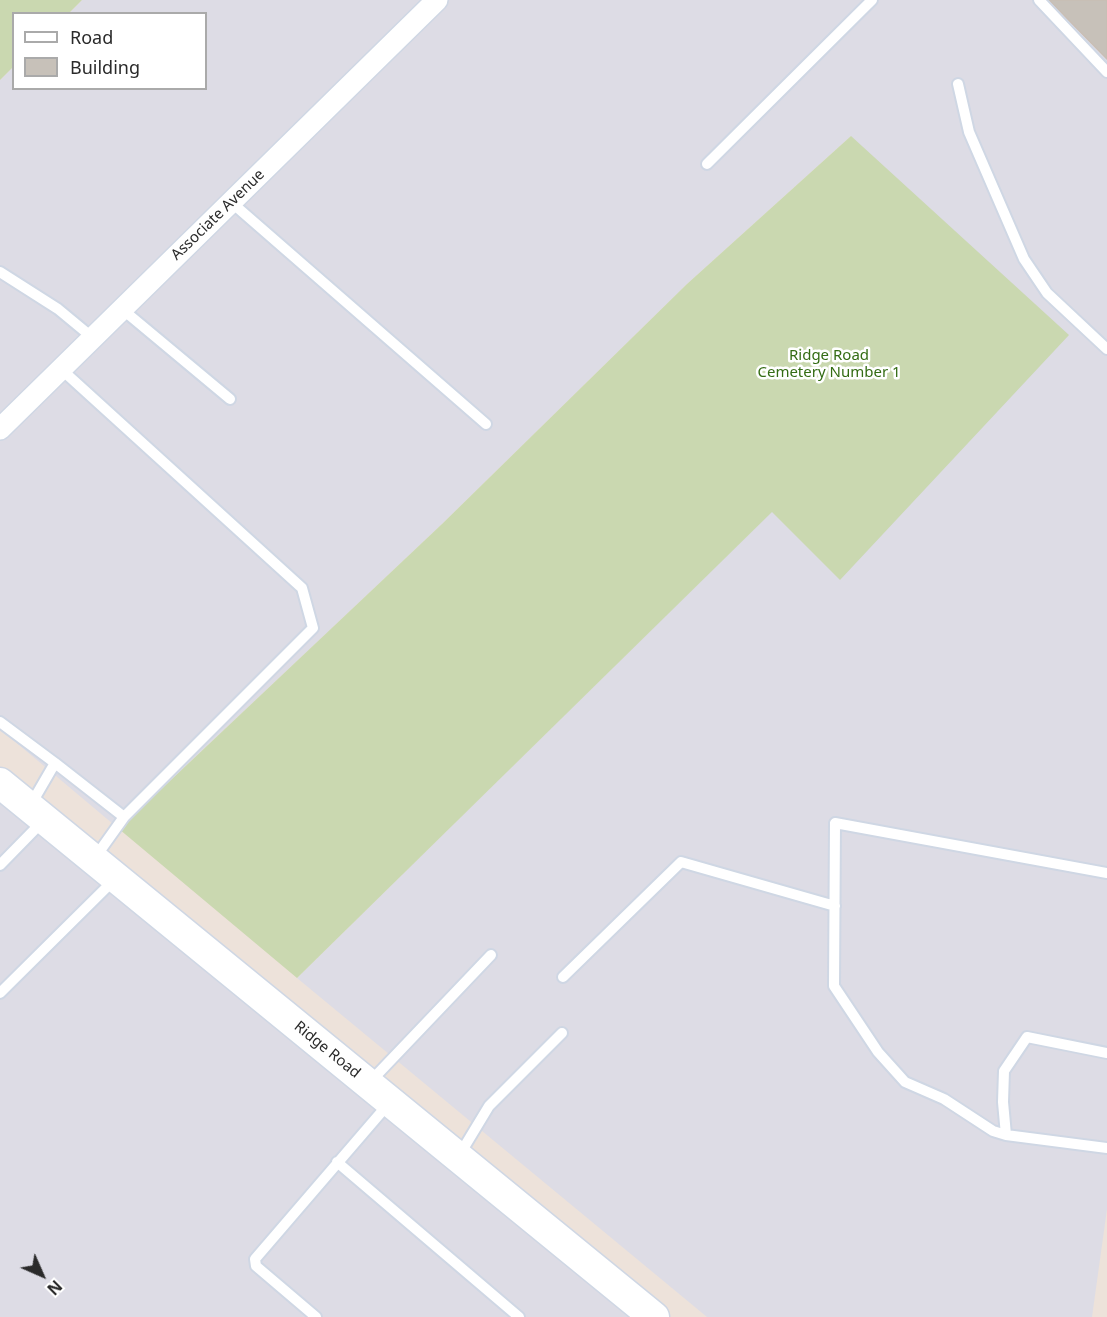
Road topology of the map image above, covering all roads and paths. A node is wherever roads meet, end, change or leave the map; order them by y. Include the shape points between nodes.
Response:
1 (436, 0) edge
2 (872, 0) edge
3 (1039, 0) edge
4 (1107, 72) edge
5 (958, 84) dead end
6 (706, 164) dead end
7 (231, 202) junction
8 (0, 272) edge
9 (122, 309) junction
10 (93, 338) junction
11 (1107, 350) edge
12 (62, 369) junction
13 (230, 399) dead end
14 (486, 424) dead end
15 (0, 429) edge
16 (0, 722) edge
17 (55, 763) junction
18 (0, 783) edge
19 (37, 813) junction
20 (124, 817) junction
21 (93, 859) junction
22 (0, 865) edge
23 (1107, 873) edge
24 (117, 878) junction
25 (835, 906) junction
26 (491, 955) dead end
27 (562, 977) dead end
28 (0, 993) edge
29 (562, 1033) dead end
30 (1107, 1053) edge
31 (379, 1093) junction
32 (1006, 1135) junction
33 (1107, 1148) edge
34 (458, 1157) junction
35 (337, 1162) junction
36 (316, 1317) edge
37 (519, 1317) edge
38 (654, 1317) edge

1 - 7 street, Associate Avenue
2 - 6 lane
3 - 4 lane
5 - 11 lane via 969,132 1024,259 1047,293
7 - 9 street, Associate Avenue
7 - 14 lane
8 - 10 lane via 58,309
9 - 10 street, Associate Avenue
9 - 13 lane
10 - 12 street, Associate Avenue
12 - 15 street, Associate Avenue
12 - 20 lane via 302,588 314,628
16 - 17 lane
17 - 19 lane
17 - 20 lane
18 - 19 main road, Ridge Road
19 - 21 main road, Ridge Road
19 - 22 lane
20 - 21 lane
21 - 24 main road, Ridge Road
23 - 25 lane via 835,823
24 - 28 lane
24 - 31 main road, Ridge Road
25 - 27 lane via 681,862
25 - 32 lane via 834,986 878,1052 905,1082
26 - 31 lane
29 - 34 lane via 489,1106
30 - 32 lane via 1027,1037 1004,1071
31 - 34 main road, Ridge Road
31 - 35 lane
32 - 33 lane
34 - 38 main road, Ridge Road
35 - 36 lane via 255,1259 256,1266
35 - 37 lane

